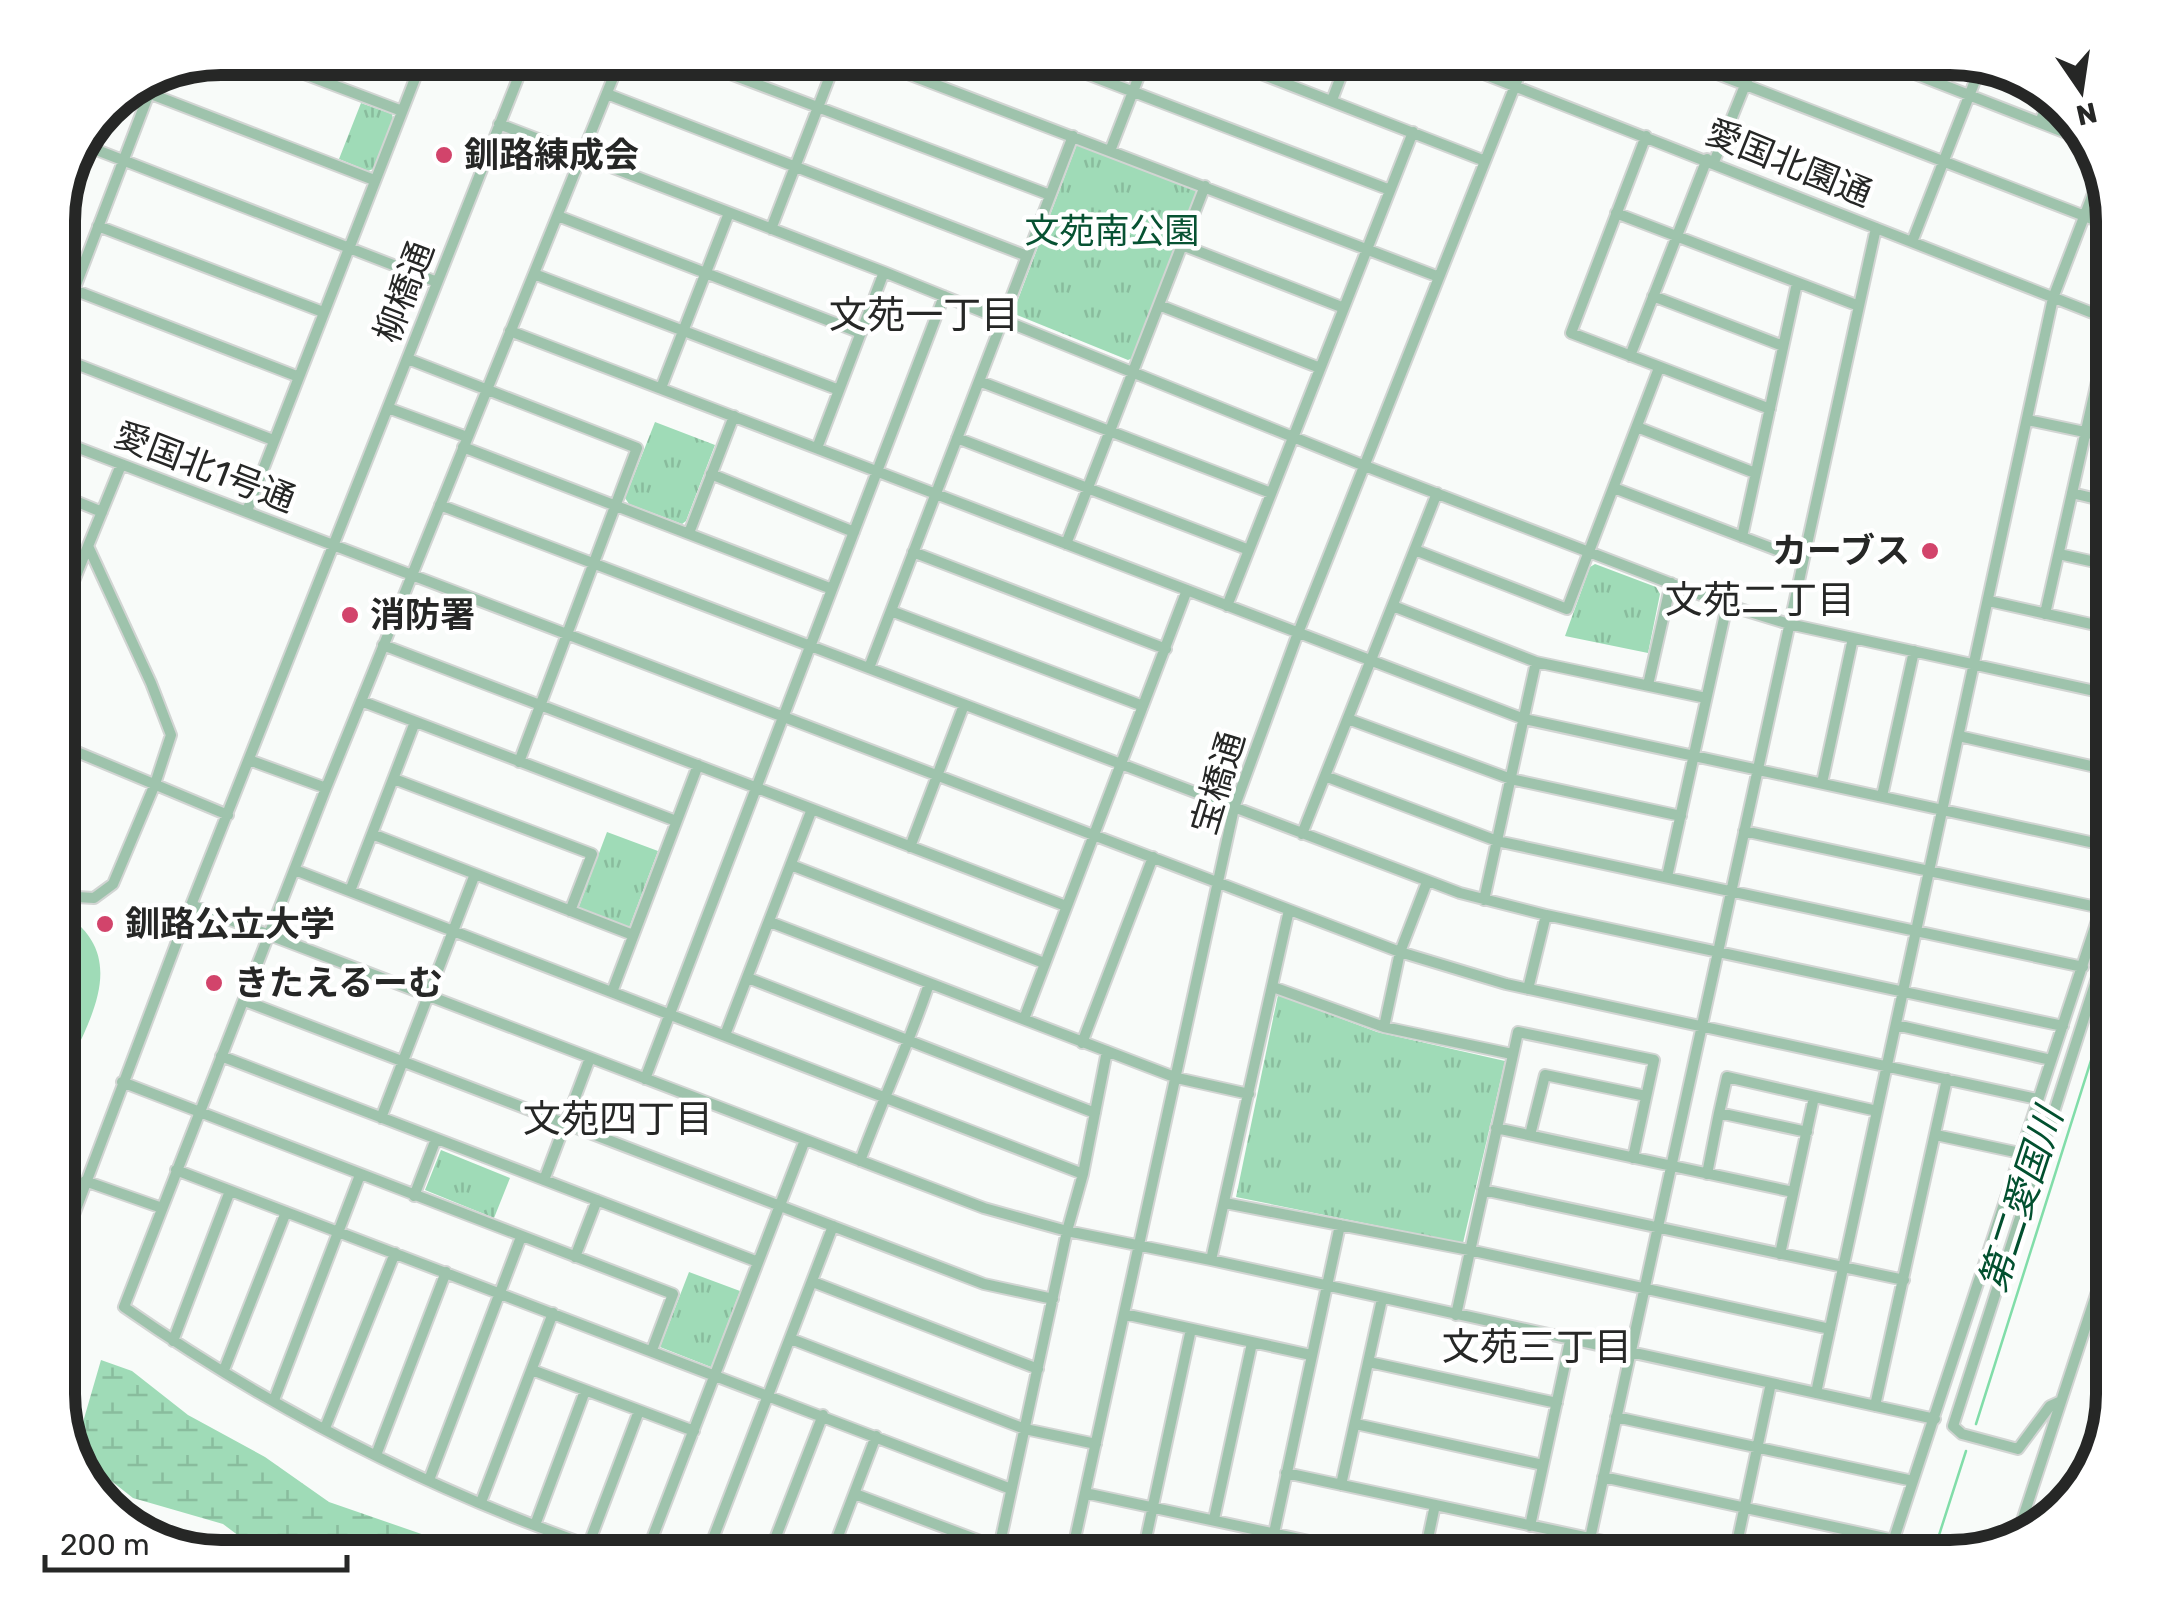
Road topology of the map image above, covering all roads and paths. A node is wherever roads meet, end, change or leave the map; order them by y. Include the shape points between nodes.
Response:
1 (307, 75) edge
2 (417, 75) edge
3 (520, 75) edge
4 (614, 75) edge
5 (733, 75) edge
6 (830, 75) edge
7 (912, 75) edge
8 (1091, 75) edge
9 (1139, 75) edge
10 (1265, 75) edge
11 (1342, 75) edge
12 (1491, 75) edge
13 (1519, 75) edge
14 (1719, 75) edge
15 (1749, 75) edge
16 (1918, 75) edge
17 (1976, 78) edge
18 (1516, 84) junction
19 (1745, 85) junction
20 (154, 92) edge
21 (1132, 92) junction
22 (607, 94) junction
23 (1969, 95) junction
24 (144, 98) edge
25 (1332, 100) junction
26 (818, 107) junction
27 (402, 111) junction
28 (2031, 119) edge
29 (499, 124) junction
30 (1413, 132) junction
31 (1073, 136) junction
32 (1646, 136) junction
33 (95, 149) edge
34 (1110, 151) junction
35 (582, 156) junction
36 (1710, 160) junction
37 (122, 161) junction
38 (1486, 161) junction
39 (1943, 162) junction
40 (795, 166) junction
41 (374, 180) junction
42 (1204, 186) junction
43 (1390, 190) junction
44 (2093, 194) edge
45 (1050, 196) junction
46 (729, 213) junction
47 (1616, 213) junction
48 (558, 216) junction
49 (2085, 216) junction
50 (2096, 220) edge
51 (98, 226) junction
52 (1876, 228) junction
53 (771, 229) junction
54 (1676, 236) junction
55 (1912, 242) junction
56 (1182, 245) junction
57 (349, 247) junction
58 (1366, 250) junction
59 (1027, 256) junction
60 (884, 272) junction
61 (534, 274) junction
62 (705, 274) junction
63 (1438, 278) junction
64 (438, 282) junction
65 (1796, 283) junction
66 (75, 287) edge
67 (75, 290) edge
68 (944, 296) junction
69 (1653, 296) junction
70 (2053, 298) junction
71 (1159, 304) junction
72 (1859, 306) junction
73 (1344, 308) junction
74 (323, 312) junction
75 (2096, 314) edge
76 (1003, 318) junction
77 (510, 331) junction
78 (683, 332) junction
79 (861, 333) junction
80 (1783, 346) junction
81 (1630, 356) junction
82 (408, 359) junction
83 (75, 364) edge
84 (1320, 368) junction
85 (1659, 368) junction
86 (1133, 372) junction
87 (298, 377) junction
88 (979, 381) junction
89 (2096, 384) edge
90 (487, 388) junction
91 (661, 388) junction
92 (839, 390) junction
93 (388, 408) junction
94 (1770, 409) junction
95 (734, 416) junction
96 (2028, 420) junction
97 (1637, 426) junction
98 (1110, 431) junction
99 (2084, 432) junction
100 (2096, 434) edge
101 (1292, 436) junction
102 (957, 438) junction
103 (273, 440) junction
104 (465, 442) junction
105 (75, 447) edge
106 (817, 448) junction
107 (120, 466) junction
108 (1365, 466) junction
109 (877, 471) junction
110 (1755, 473) junction
111 (712, 474) junction
112 (1088, 487) junction
113 (1614, 488) junction
114 (1271, 493) junction
115 (1437, 493) junction
116 (2072, 493) junction
117 (935, 495) junction
118 (2096, 498) edge
119 (75, 501) edge
120 (440, 504) junction
121 (616, 506) junction
122 (247, 511) junction
123 (102, 512) junction
124 (854, 532) junction
125 (688, 533) junction
126 (1742, 537) junction
127 (1066, 544) junction
128 (88, 546) junction
129 (334, 546) junction
130 (1249, 550) junction
131 (1415, 550) junction
132 (1590, 551) junction
133 (913, 552) junction
134 (2059, 554) junction
135 (1803, 560) junction
136 (594, 562) junction
137 (2096, 562) edge
138 (410, 576) junction
139 (75, 578) edge
140 (1671, 583) junction
141 (832, 589) junction
142 (1187, 590) junction
143 (1988, 602) junction
144 (1727, 605) junction
145 (1227, 606) junction
146 (1392, 606) junction
147 (890, 611) junction
148 (2045, 614) junction
149 (1789, 624) junction
150 (2096, 625) edge
151 (1298, 633) junction
152 (568, 634) junction
153 (1853, 638) junction
154 (384, 645) junction
155 (810, 646) junction
156 (1166, 649) junction
157 (1914, 650) junction
158 (1371, 661) junction
159 (1536, 662) junction
160 (1974, 663) junction
161 (868, 668) junction
162 (1648, 685) junction
163 (2096, 691) edge
164 (1706, 698) junction
165 (362, 702) junction
166 (541, 704) junction
167 (964, 705) junction
168 (1143, 706) junction
169 (784, 716) junction
170 (1524, 718) junction
171 (1348, 719) junction
172 (415, 722) junction
173 (1959, 736) junction
174 (75, 751) edge
175 (1693, 756) junction
176 (249, 760) junction
177 (518, 762) junction
178 (1120, 764) junction
179 (698, 765) junction
180 (2096, 767) edge
181 (1758, 769) junction
182 (938, 775) junction
183 (1325, 776) junction
184 (394, 778) junction
185 (1510, 779) junction
186 (1822, 783) junction
187 (155, 784) junction
188 (756, 786) junction
189 (326, 788) junction
190 (1882, 796) junction
191 (1234, 808) junction
192 (812, 809) junction
193 (1943, 809) junction
194 (228, 816) junction
195 (1681, 816) junction
196 (676, 821) junction
197 (1744, 830) junction
198 (372, 834) junction
199 (1093, 834) junction
200 (1302, 834) junction
201 (1497, 840) junction
202 (2096, 842) edge
203 (910, 847) junction
204 (1152, 857) junction
205 (791, 865) junction
206 (295, 870) junction
207 (1930, 870) junction
208 (475, 874) junction
209 (1666, 877) junction
210 (1218, 882) junction
211 (1427, 882) junction
212 (1731, 890) junction
213 (350, 891) junction
214 (75, 895) edge
215 (1484, 900) junction
216 (191, 905) junction
217 (1066, 906) junction
218 (2096, 907) edge
219 (1289, 910) junction
220 (570, 911) junction
221 (1546, 915) junction
222 (770, 922) junction
223 (2096, 927) edge
224 (1916, 931) junction
225 (453, 932) junction
226 (633, 935) junction
227 (270, 936) junction
228 (1400, 952) junction
229 (1718, 952) junction
230 (1044, 963) junction
231 (2083, 967) junction
232 (748, 978) junction
233 (2096, 979) edge
234 (930, 984) junction
235 (1274, 986) junction
236 (1528, 989) junction
237 (1903, 991) junction
238 (612, 992) junction
239 (428, 996) junction
240 (245, 1001) junction
241 (670, 1014) junction
242 (1024, 1020) junction
243 (1702, 1026) junction
244 (1896, 1026) junction
245 (2063, 1026) junction
246 (1384, 1028) junction
247 (726, 1035) junction
248 (910, 1040) junction
249 (1082, 1043) junction
250 (1107, 1052) junction
251 (1512, 1054) junction
252 (221, 1056) junction
253 (590, 1058) junction
254 (2051, 1060) junction
255 (403, 1062) junction
256 (1887, 1066) junction
257 (1177, 1078) junction
258 (1946, 1079) junction
259 (645, 1080) junction
260 (122, 1082) junction
261 (1250, 1094) junction
262 (884, 1096) junction
263 (1646, 1096) junction
264 (1814, 1097) junction
265 (2037, 1099) junction
266 (1877, 1111) junction
267 (199, 1113) junction
268 (1095, 1113) junction
269 (1719, 1113) junction
270 (382, 1118) junction
271 (564, 1124) junction
272 (1496, 1128) junction
273 (1807, 1132) junction
274 (1936, 1135) junction
275 (1530, 1136) junction
276 (436, 1139) junction
277 (805, 1140) junction
278 (2020, 1153) junction
279 (1633, 1158) junction
280 (860, 1161) junction
281 (1670, 1166) junction
282 (176, 1170) junction
283 (1083, 1174) junction
284 (1707, 1174) junction
285 (360, 1175) junction
286 (85, 1180) junction
287 (544, 1180) junction
288 (230, 1190) junction
289 (1482, 1190) junction
290 (1794, 1192) junction
291 (414, 1196) junction
292 (597, 1200) junction
293 (1225, 1203) junction
294 (780, 1206) junction
295 (75, 1208) edge
296 (162, 1208) junction
297 (286, 1212) junction
298 (1340, 1225) junction
299 (833, 1226) junction
300 (1658, 1228) junction
301 (339, 1232) junction
302 (1067, 1232) junction
303 (522, 1237) junction
304 (1138, 1246) junction
305 (1469, 1250) junction
306 (394, 1252) junction
307 (1780, 1254) junction
308 (574, 1257) junction
309 (1211, 1260) junction
310 (758, 1262) junction
311 (1843, 1268) junction
312 (446, 1272) junction
313 (1904, 1280) junction
314 (812, 1282) junction
315 (1326, 1286) junction
316 (1644, 1290) junction
317 (500, 1292) junction
318 (2096, 1297) edge
319 (1053, 1299) junction
320 (1382, 1299) junction
321 (554, 1313) junction
322 (1124, 1314) junction
323 (1456, 1315) junction
324 (1190, 1329) junction
325 (1830, 1330) junction
326 (791, 1339) junction
327 (174, 1341) junction
328 (1570, 1341) junction
329 (1252, 1343) junction
330 (652, 1350) junction
331 (1630, 1353) junction
332 (1311, 1355) junction
333 (1370, 1362) junction
334 (1038, 1369) junction
335 (224, 1370) junction
336 (532, 1370) junction
337 (715, 1375) junction
338 (1771, 1383) junction
339 (585, 1391) junction
340 (1816, 1393) junction
341 (769, 1396) junction
342 (274, 1400) junction
343 (2061, 1401) junction
344 (1557, 1404) junction
345 (1875, 1406) junction
346 (639, 1411) junction
347 (823, 1415) junction
348 (1616, 1417) junction
349 (1934, 1419) junction
350 (1356, 1424) junction
351 (324, 1428) junction
352 (1025, 1429) junction
353 (694, 1432) junction
354 (876, 1436) junction
355 (1096, 1444) junction
356 (1758, 1446) junction
357 (376, 1455) junction
358 (1543, 1465) junction
359 (1286, 1474) junction
360 (1603, 1477) junction
361 (428, 1480) junction
362 (1913, 1481) junction
363 (1341, 1485) junction
364 (1012, 1489) junction
365 (1085, 1493) junction
366 (855, 1494) junction
367 (481, 1502) junction
368 (1436, 1505) junction
369 (1153, 1507) junction
370 (1745, 1508) junction
371 (1214, 1519) junction
372 (2022, 1520) edge
373 (535, 1525) junction
374 (1530, 1526) junction
375 (1274, 1533) junction
376 (1590, 1538) junction
377 (573, 1540) edge
378 (590, 1540) edge
379 (652, 1540) edge
380 (713, 1540) edge
381 (775, 1540) edge
382 (837, 1540) edge
383 (966, 1540) edge
384 (1001, 1540) edge
385 (1075, 1540) edge
386 (1146, 1540) edge
387 (1296, 1540) edge
388 (1428, 1540) edge
389 (1599, 1540) edge
390 (1738, 1540) edge
391 (1894, 1540) joint

1 - 27 street
2 - 27 street
3 - 29 street, 柳橋通
4 - 22 street
5 - 26 street
6 - 26 street
7 - 31 street
8 - 21 street
9 - 21 street
10 - 25 street
11 - 25 street
12 - 18 street, 愛国北園通
13 - 18 street, 宝橋通
14 - 19 street
15 - 19 street
16 - 23 street
17 - 23 street
18 - 32 street, 愛国北園通
18 - 38 street, 宝橋通
19 - 36 street
19 - 39 street
20 - 41 street
21 - 34 street
21 - 43 street
22 - 35 street
22 - 40 street
23 - 28 street
23 - 39 street
24 - 37 street
25 - 30 street
26 - 40 street
26 - 45 street
27 - 41 street
29 - 35 street
29 - 64 street, 柳橋通
30 - 38 street
30 - 43 street
31 - 34 street
31 - 45 street
32 - 36 street, 愛国北園通
32 - 47 street
33 - 37 street
34 - 42 street
35 - 46 street
35 - 48 street
36 - 52 street, 愛国北園通
36 - 54 street
37 - 51 street
37 - 57 street
38 - 63 street, 宝橋通
39 - 49 street
39 - 55 street
40 - 53 street
40 - 59 street
41 - 57 street
42 - 56 street
42 - 58 street
43 - 58 street
44 - 49 street
45 - 59 street
46 - 53 street
46 - 62 street
47 - 54 street
47 - 81 street via 1571,333
48 - 61 street
48 - 62 street
49 - 50 street
49 - 70 street
51 - 66 street
51 - 74 street
52 - 55 street, 愛国北園通
52 - 72 street
53 - 60 street
54 - 65 street
54 - 69 street
55 - 70 street, 愛国北園通
56 - 71 street
56 - 73 street
57 - 64 street
57 - 74 street
58 - 63 street
58 - 73 street
59 - 76 street
60 - 68 street
60 - 79 street
61 - 77 street
61 - 78 street
62 - 78 street
62 - 79 street
63 - 108 street, 宝橋通
64 - 82 street, 柳橋通
65 - 72 street
65 - 80 street
67 - 87 street
68 - 76 street
68 - 109 street
69 - 80 street
69 - 81 street
70 - 75 street, 愛国北園通
70 - 96 street
71 - 84 street
71 - 86 street
72 - 135 street
73 - 84 street
74 - 87 street
76 - 86 street
76 - 88 street
77 - 90 street
77 - 91 street
78 - 91 street
78 - 92 street
79 - 92 street
80 - 94 street
81 - 85 street
82 - 90 street
82 - 93 street, 柳橋通
83 - 103 street
84 - 101 street
85 - 94 street
85 - 97 street
86 - 98 street
86 - 101 street
87 - 103 street
88 - 98 street
88 - 102 street
89 - 99 street
90 - 104 street
90 - 121 street via 637,448
91 - 95 street
92 - 106 street
93 - 104 street
93 - 129 street, 柳橋通
94 - 110 street
95 - 106 street
95 - 111 street
96 - 99 street
96 - 143 street
97 - 110 street
97 - 113 street
98 - 112 street
98 - 114 street
99 - 100 street
99 - 116 street
101 - 108 street
101 - 114 street
102 - 112 street
102 - 117 street
103 - 122 street
104 - 120 street
104 - 121 street
105 - 107 street, 愛国北1号通
106 - 109 street
107 - 122 street, 愛国北1号通
107 - 123 street
108 - 115 street
108 - 151 street, 宝橋通
109 - 117 street
109 - 124 street
110 - 126 street
111 - 124 street
111 - 125 street
112 - 127 street
112 - 130 street
113 - 126 street
113 - 132 street
114 - 130 street
115 - 131 street
115 - 132 street
116 - 118 street
116 - 134 street
117 - 127 street
117 - 133 street
119 - 123 street
120 - 136 street
120 - 138 street
121 - 125 street
121 - 136 street
122 - 129 street, 愛国北1号通
123 - 128 street
124 - 141 street
125 - 141 street
126 - 135 street
127 - 142 street
128 - 139 street
128 - 187 street via 170,728
129 - 138 street, 愛国北1号通
129 - 176 street, 柳橋通
130 - 145 street
131 - 132 street via 1567,609
131 - 146 street
132 - 140 street
133 - 147 street
133 - 156 street
134 - 137 street
134 - 148 street
135 - 149 street
136 - 152 street
136 - 155 street
138 - 152 street, 愛国北1号通
138 - 154 street
140 - 144 street
140 - 162 street
141 - 155 street
142 - 145 street
142 - 156 street
143 - 148 street
143 - 160 street
144 - 149 street
144 - 164 street
145 - 151 street
146 - 158 street
146 - 159 street
147 - 161 street
147 - 168 street
148 - 150 street
149 - 153 street
149 - 181 street
151 - 158 street
151 - 191 street, 宝橋通
152 - 166 street
152 - 169 street, 愛国北1号通
153 - 157 street
153 - 186 street
154 - 165 street
154 - 166 street
155 - 161 street
155 - 169 street
156 - 168 street
157 - 160 street
157 - 190 street
158 - 170 street
158 - 171 street
159 - 162 street
159 - 170 street
160 - 163 street
160 - 173 street
161 - 167 street
162 - 164 street
164 - 175 street
165 - 172 street
165 - 189 street
166 - 177 street
166 - 179 street
167 - 178 street
167 - 182 street
168 - 178 street
169 - 182 street, 愛国北1号通
169 - 188 street
170 - 175 street
170 - 185 street
171 - 183 street
171 - 185 street
172 - 177 street
172 - 184 street
173 - 180 street
173 - 193 street
174 - 187 street
175 - 181 street
175 - 195 street
176 - 189 street
176 - 194 street, 柳橋通
177 - 196 street
178 - 191 street
178 - 199 street
179 - 188 street
179 - 196 street
181 - 186 street
181 - 197 street
182 - 199 street, 愛国北1号通
182 - 203 street
183 - 200 street
183 - 201 street
184 - 198 street
184 - 220 street via 592,854
185 - 195 street
185 - 201 street
186 - 190 street
187 - 194 street
187 - 214 street via 113,884 105,893
188 - 192 street
188 - 241 street
189 - 206 street
190 - 193 street
191 - 200 street
191 - 210 street, 宝橋通
192 - 203 street
192 - 205 street
193 - 202 street
193 - 207 street
194 - 216 street, 柳橋通
195 - 209 street
196 - 226 street
197 - 207 street
197 - 212 street
198 - 208 street
198 - 213 street
199 - 204 street, 愛国北1号通
199 - 217 street
200 - 211 street
201 - 209 street
201 - 215 street
203 - 217 street
204 - 210 street, 愛国北1号通
204 - 249 street
205 - 222 street
205 - 230 street
206 - 213 street
206 - 227 street
207 - 218 street
207 - 224 street
208 - 220 street
208 - 225 street
209 - 212 street
210 - 219 street, 愛国北1号通
210 - 257 street, 宝橋通
211 - 215 street
211 - 228 street
212 - 224 street
212 - 229 street
213 - 225 street
215 - 221 street
216 - 227 street
216 - 260 street, 柳橋通
217 - 230 street
219 - 228 street, 愛国北1号通
219 - 235 street
220 - 226 street
221 - 229 street
221 - 236 street
222 - 232 street
222 - 234 street
223 - 231 street
224 - 231 street
224 - 237 street
225 - 238 street
225 - 239 street
226 - 238 street
227 - 239 street
227 - 240 street
228 - 236 street, 愛国北1号通
228 - 246 street
229 - 237 street
229 - 243 street
230 - 242 street
231 - 245 street
232 - 247 street
232 - 248 street
233 - 343 street via 1952,1426 2018,1449
234 - 242 street
234 - 248 street
235 - 246 street
235 - 261 street
236 - 243 street, 愛国北1号通
237 - 244 street
237 - 245 street
238 - 241 street
239 - 253 street
239 - 255 street
240 - 252 street
240 - 255 street
241 - 247 street
241 - 259 street
242 - 249 street
243 - 256 street, 愛国北1号通
243 - 281 street
244 - 254 street
244 - 256 street
245 - 254 street
246 - 251 street
247 - 262 street
248 - 262 street
248 - 268 street
249 - 250 street
250 - 257 street
250 - 268 street
251 - 263 street via 1518,1032 1654,1060
251 - 272 street
252 - 267 street
252 - 270 street
253 - 259 street
253 - 271 street
254 - 265 street
255 - 270 street
255 - 271 street
256 - 258 street, 愛国北1号通
256 - 266 street
257 - 261 street
257 - 304 street, 宝橋通
258 - 265 street, 愛国北1号通
258 - 274 street
259 - 277 street
260 - 267 street
260 - 286 street, 柳橋通
261 - 293 street
262 - 280 street
262 - 283 street
263 - 275 street via 1545,1074
263 - 279 street
264 - 266 street
264 - 269 street via 1727,1078
264 - 273 street
265 - 278 street
266 - 311 street
267 - 282 street
267 - 285 street
268 - 283 street
269 - 273 street
269 - 284 street
270 - 276 street
271 - 287 street
271 - 294 street
272 - 275 street
272 - 289 street
273 - 290 street
274 - 278 street
274 - 313 street
275 - 279 street
276 - 287 street
276 - 291 street
277 - 280 street
277 - 294 street
278 - 349 street
279 - 281 street
280 - 302 street
281 - 284 street
281 - 300 street
282 - 288 street
282 - 296 street
283 - 302 street
284 - 290 street
285 - 291 street
285 - 301 street
286 - 295 street, 柳橋通
286 - 296 street
287 - 292 street
288 - 297 street
288 - 327 street
289 - 300 street
289 - 305 street
290 - 307 street
291 - 303 street
292 - 308 street
292 - 310 street
293 - 298 street
293 - 309 street
294 - 299 street
294 - 310 street
296 - 327 street via 124,1306
297 - 301 street
297 - 335 street
298 - 305 street
298 - 315 street
299 - 314 street
299 - 319 street via 984,1284
300 - 307 street
300 - 316 street
301 - 306 street
301 - 342 street
302 - 304 street
302 - 319 street
303 - 308 street
303 - 317 street
304 - 309 street
304 - 322 street, 宝橋通
305 - 316 street
305 - 323 street
306 - 312 street
306 - 351 street
307 - 311 street
308 - 330 street via 673,1294
309 - 315 street
310 - 337 street
311 - 313 street
311 - 325 street
312 - 317 street
312 - 357 street
313 - 345 street
314 - 326 street
314 - 334 street
315 - 320 street
315 - 332 street
316 - 325 street
316 - 331 street
317 - 321 street
317 - 361 street
318 - 343 street
319 - 334 street
320 - 323 street
320 - 333 street
321 - 330 street
321 - 336 street
322 - 324 street
322 - 355 street, 宝橋通
323 - 328 street
324 - 329 street
324 - 369 street
325 - 340 street
326 - 341 street
326 - 352 street
327 - 335 street
328 - 331 street
328 - 344 street
329 - 332 street
329 - 371 street
330 - 337 street
331 - 338 street
331 - 348 street
332 - 359 street
333 - 344 street
333 - 350 street
334 - 352 street
335 - 342 street
336 - 339 street
336 - 367 street
337 - 341 street
337 - 353 street
338 - 340 street
338 - 356 street
339 - 346 street
339 - 373 street
340 - 345 street
341 - 347 street
341 - 380 street
342 - 351 street
343 - 372 street
344 - 358 street
345 - 349 street
346 - 353 street
346 - 378 street
347 - 354 street
347 - 381 street
348 - 356 street
348 - 360 street
349 - 362 street
350 - 358 street
350 - 363 street
351 - 357 street
352 - 355 street
352 - 364 street
353 - 379 street
354 - 364 street
354 - 366 street
355 - 365 street, 宝橋通
356 - 362 street
356 - 370 street
357 - 361 street
358 - 374 street
359 - 363 street
359 - 375 street
360 - 370 street
360 - 376 street
361 - 367 street
362 - 391 street
363 - 368 street
364 - 384 street
365 - 369 street
365 - 385 street, 宝橋通
366 - 382 street
366 - 383 street
367 - 373 street
368 - 374 street
368 - 388 street
369 - 371 street
369 - 386 street
370 - 390 street
370 - 391 street
371 - 375 street
373 - 377 street
374 - 376 street
375 - 387 street
376 - 389 street

